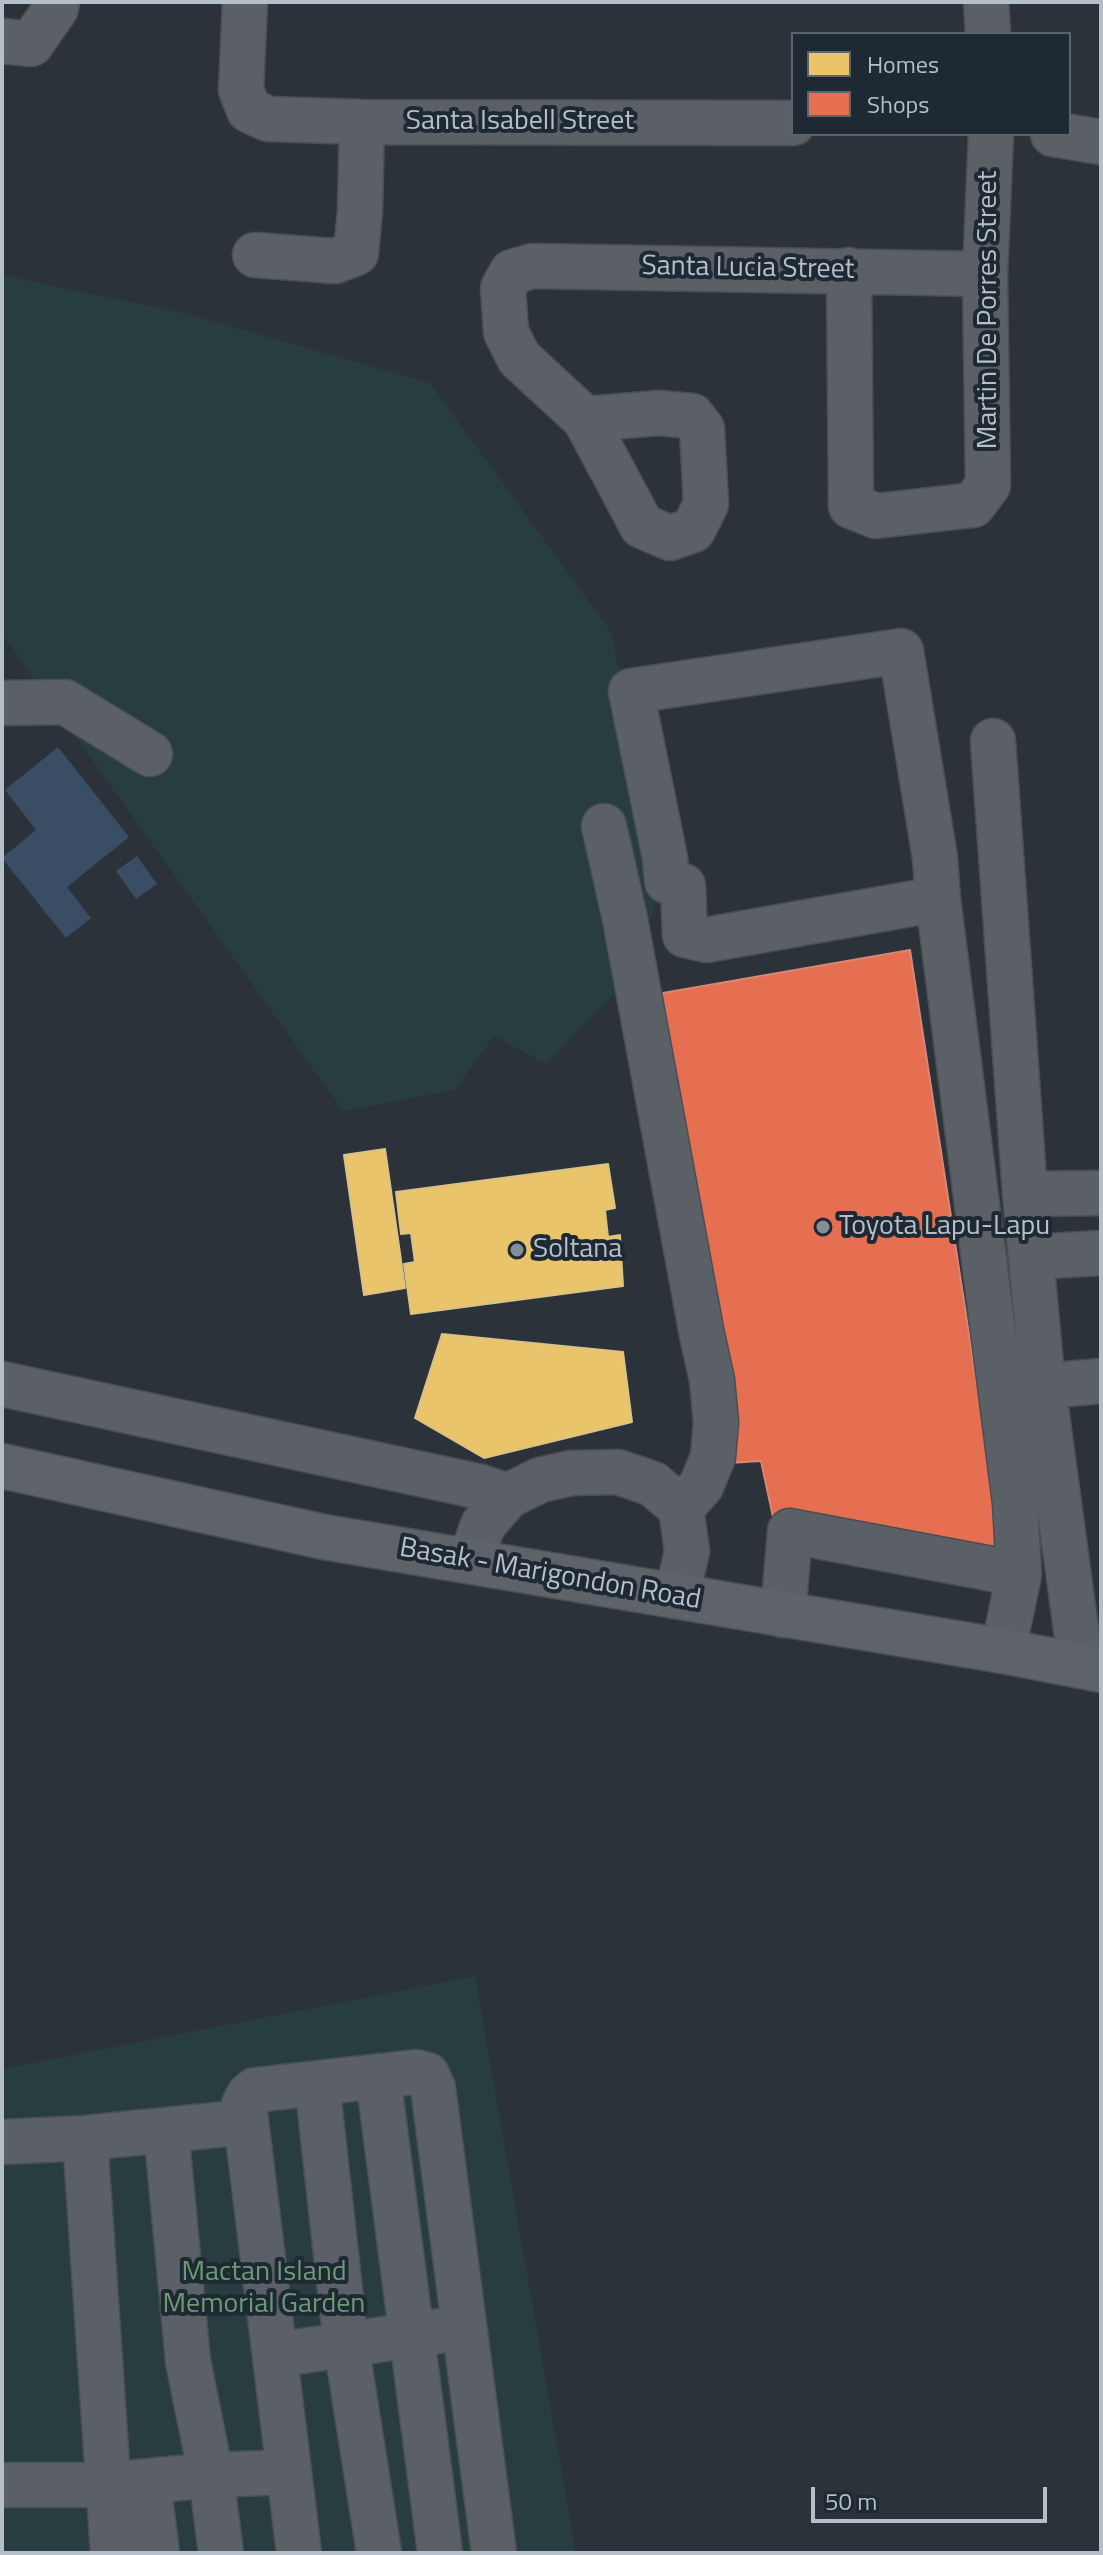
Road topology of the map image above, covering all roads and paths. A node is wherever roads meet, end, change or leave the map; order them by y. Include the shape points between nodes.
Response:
1 (57, 2) edge
2 (245, 2) edge
3 (986, 2) edge
4 (988, 32) edge
5 (2, 41) edge
6 (362, 122) junction
7 (791, 123) edge
8 (991, 136) edge
9 (1065, 136) edge
10 (1101, 142) edge
11 (255, 255) dead end
12 (849, 270) junction
13 (985, 274) junction
14 (585, 419) dead end
15 (2, 703) edge
16 (993, 741) dead end
17 (150, 754) dead end
18 (604, 826) dead end
19 (938, 899) junction
20 (1101, 1193) edge
21 (1025, 1194) junction
22 (1101, 1253) edge
23 (1031, 1257) junction
24 (1101, 1381) edge
25 (2, 1384) edge
26 (1043, 1386) junction
27 (2, 1466) edge
28 (508, 1496) junction
29 (681, 1508) junction
30 (470, 1561) junction
31 (1019, 1574) junction
32 (677, 1596) junction
33 (783, 1615) junction
34 (1003, 1651) junction
35 (1091, 1668) edge
36 (378, 2076) junction
37 (317, 2083) junction
38 (246, 2122) junction
39 (166, 2130) junction
40 (85, 2138) junction
41 (2, 2142) edge
42 (465, 2327) junction
43 (411, 2335) junction
44 (346, 2344) junction
45 (275, 2355) junction
46 (289, 2472) junction
47 (211, 2475) junction
48 (128, 2484) junction
49 (2, 2485) edge
50 (113, 2553) edge
51 (157, 2553) edge
52 (221, 2553) edge
53 (299, 2553) edge
54 (379, 2553) edge
55 (440, 2553) edge
56 (494, 2553) edge

1 - 5 street via 31,44
2 - 6 street, Santa Isabell Street via 241,90 249,110 268,119
3 - 4 street
6 - 7 street, Santa Isabell Street
6 - 11 street via 356,253 335,261
8 - 13 street, Martin De Porres Street
9 - 10 street
12 - 13 street, Santa Lucia Street
12 - 13 street, Martin De Porres Street via 851,506 876,516 973,505 988,485
12 - 14 street, Santa Lucia Street via 533,266 512,272 503,288 506,332 519,358
15 - 17 street via 65,702
16 - 21 street
18 - 29 street via 712,1380 713,1457 701,1486
19 - 19 street via 901,651 631,691 667,881 683,886 685,935 706,940
19 - 31 street via 1015,1503
20 - 21 street
21 - 23 street
22 - 23 street
23 - 26 street
24 - 26 street
25 - 28 street
26 - 35 street
27 - 30 main road, Basak - Marigondon Road via 324,1537
28 - 29 street via 540,1480 571,1473 618,1472 653,1484
28 - 30 street via 483,1525
29 - 32 street via 687,1551
30 - 32 main road, Basak - Marigondon Road
31 - 33 street via 790,1531
31 - 34 street
32 - 33 main road, Basak - Marigondon Road
33 - 34 main road, Basak - Marigondon Road
34 - 35 main road, Basak - Marigondon Road
36 - 37 street
36 - 42 street via 416,2072 427,2075 433,2088
36 - 43 street
37 - 38 street via 255,2090 244,2104
37 - 44 street
38 - 39 street
38 - 45 street
39 - 40 street
39 - 47 street via 188,2361
40 - 41 street
40 - 48 street
42 - 43 street
42 - 56 street
43 - 44 street
43 - 55 street
44 - 45 street
44 - 54 street
45 - 46 street
46 - 47 street
46 - 53 street
47 - 48 street
47 - 52 street
48 - 49 street
48 - 50 street
48 - 51 street

